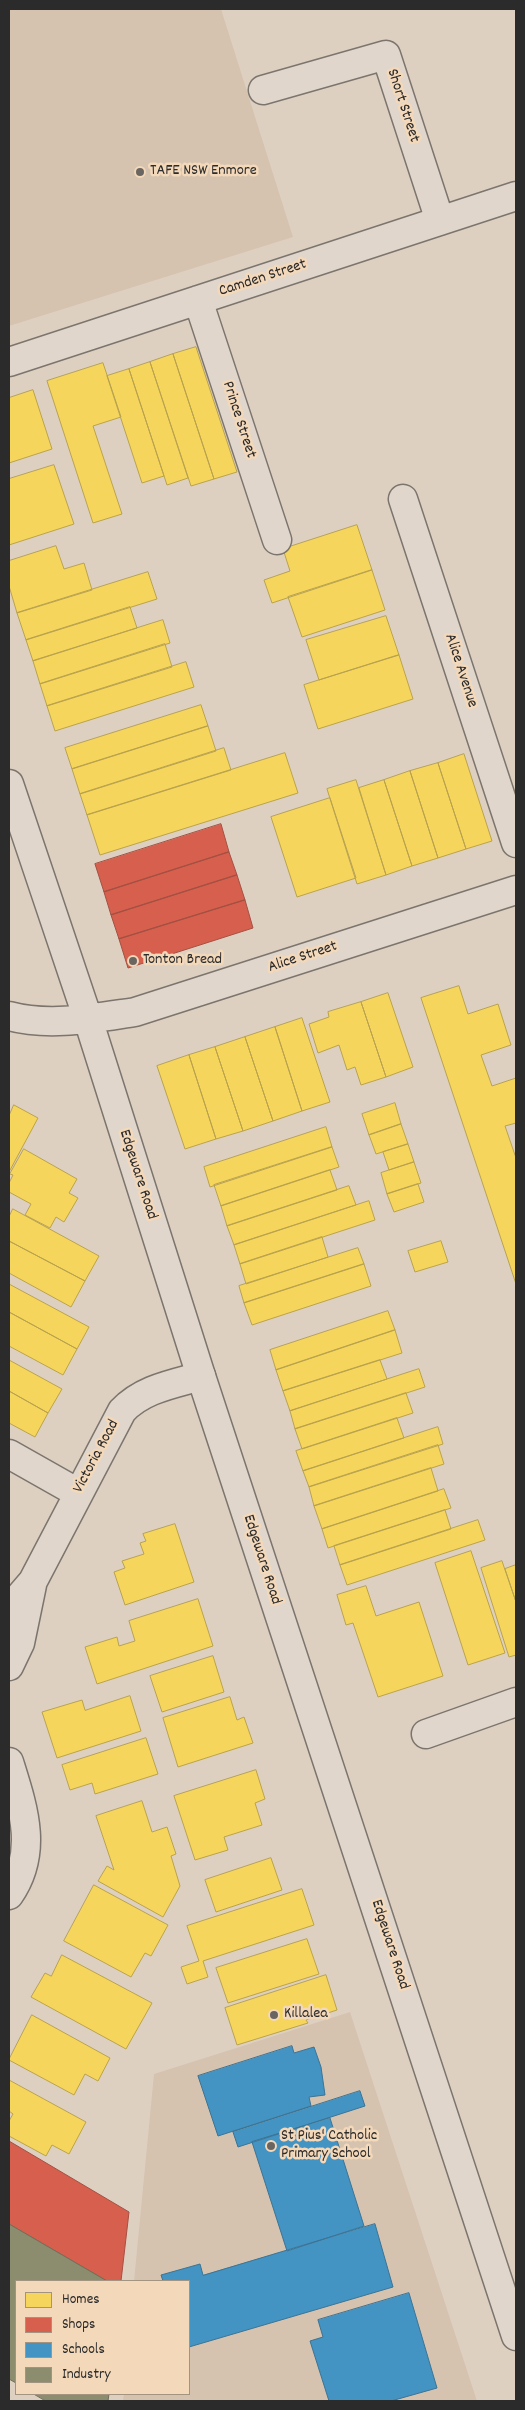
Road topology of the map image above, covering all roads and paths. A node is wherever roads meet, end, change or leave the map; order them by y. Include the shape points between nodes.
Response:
1 (263, 90) dead end
2 (516, 196) edge
3 (440, 221) junction
4 (198, 300) junction
5 (9, 362) edge
6 (403, 499) dead end
7 (277, 540) dead end
8 (9, 784) edge
9 (516, 843) edge
10 (516, 890) edge
11 (9, 1016) edge
12 (88, 1019) junction
13 (201, 1376) junction
14 (9, 1454) edge
15 (78, 1493) junction
16 (33, 1581) junction
17 (9, 1610) edge
18 (9, 1666) edge
19 (516, 1702) edge
20 (426, 1734) dead end
21 (9, 1762) edge
22 (9, 1895) edge
23 (516, 2336) edge

1 - 3 street, Short Street via 386,55
2 - 3 street, Camden Street
3 - 4 street, Camden Street
4 - 5 street, Camden Street
4 - 7 street, Prince Street
6 - 9 street, Alice Avenue
8 - 12 street, Edgeware Road
10 - 12 street, Alice Street via 135,1012
11 - 12 street, Alice Street via 37,1022
12 - 13 street, Edgeware Road
13 - 15 street, Victoria Road via 130,1401 122,1410
13 - 23 street, Edgeware Road
14 - 15 street
15 - 16 street, Victoria Road
16 - 17 street, Victoria Road
16 - 18 street, Victoria Road via 20,1643
19 - 20 street
21 - 22 street via 24,1811 27,1849 17,1884

